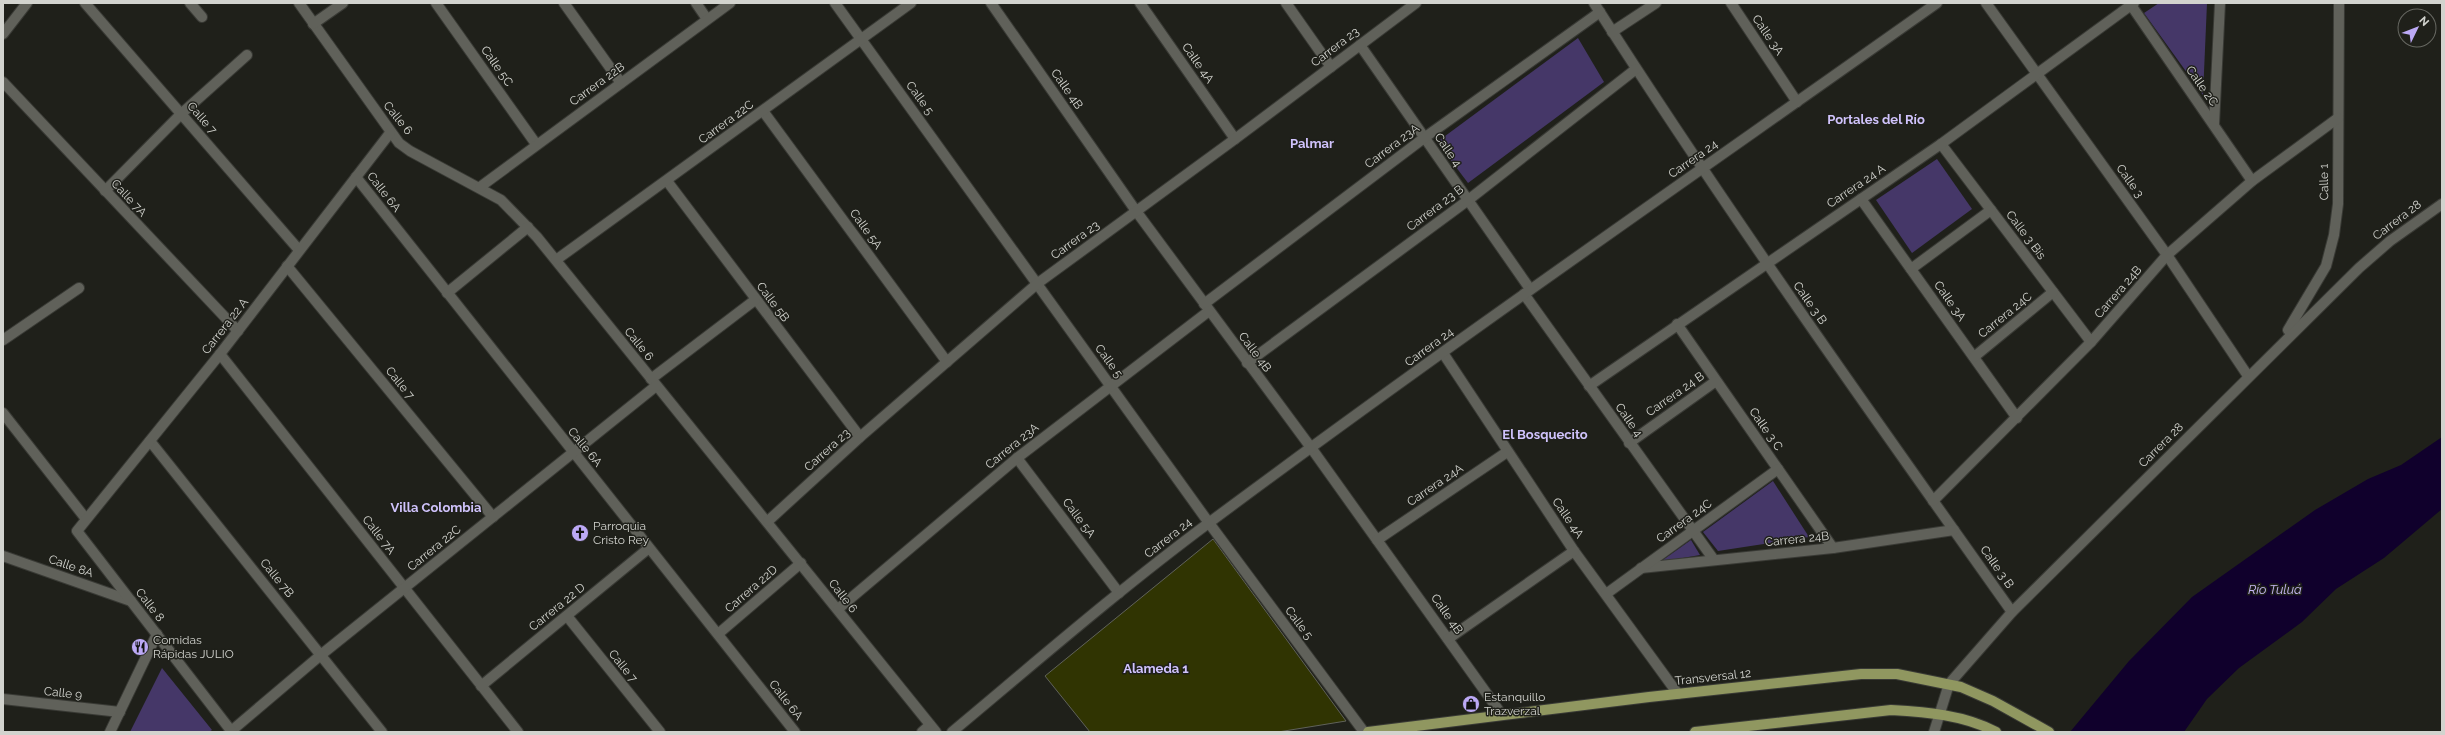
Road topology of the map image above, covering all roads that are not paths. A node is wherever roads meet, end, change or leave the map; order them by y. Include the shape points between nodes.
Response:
1 (27, 3) edge
2 (85, 3) edge
3 (190, 3) edge
4 (299, 3) edge
5 (343, 3) edge
6 (436, 3) edge
7 (564, 3) edge
8 (696, 3) edge
9 (730, 3) edge
10 (835, 3) edge
11 (911, 3) edge
12 (991, 3) edge
13 (1140, 3) edge
14 (1286, 3) edge
15 (1416, 3) edge
16 (1656, 3) edge
17 (1731, 3) edge
18 (1937, 3) edge
19 (1986, 3) edge
20 (2220, 3) edge
21 (2339, 3) edge
22 (2132, 4) edge
23 (1597, 7) edge
24 (202, 17) dead end
25 (708, 19) junction
26 (313, 24) junction
27 (1612, 32) junction
28 (3, 34) edge
29 (862, 40) junction
30 (1360, 44) junction
31 (247, 54) dead end
32 (1331, 67) junction
33 (1636, 69) junction
34 (2036, 74) junction
35 (3, 82) edge
36 (621, 83) junction
37 (1797, 102) junction
38 (763, 111) junction
39 (181, 114) junction
40 (2338, 118) junction
41 (2214, 126) junction
42 (390, 133) junction
43 (1424, 138) junction
44 (1235, 139) junction
45 (536, 144) junction
46 (1941, 144) junction
47 (1702, 168) junction
48 (356, 177) junction
49 (667, 181) junction
50 (2252, 181) junction
51 (480, 187) junction
52 (104, 191) junction
53 (1861, 199) junction
54 (1467, 201) junction
55 (2442, 204) edge
56 (1991, 210) junction
57 (1136, 211) junction
58 (528, 227) junction
59 (299, 250) junction
60 (2167, 255) junction
61 (556, 260) junction
62 (1766, 263) junction
63 (287, 266) junction
64 (1911, 269) junction
65 (1038, 283) junction
66 (79, 288) dead end
67 (1527, 291) junction
68 (2054, 292) junction
69 (447, 293) junction
70 (755, 300) junction
71 (1207, 308) junction
72 (1677, 324) junction
73 (238, 331) junction
74 (3, 340) edge
75 (2091, 342) junction
76 (2278, 347) junction
77 (1443, 353) junction
78 (220, 354) junction
79 (1974, 357) junction
80 (947, 362) junction
81 (1247, 363) junction
82 (2248, 376) junction
83 (1716, 380) junction
84 (653, 382) junction
85 (1110, 385) junction
86 (1589, 386) junction
87 (3, 413) edge
88 (2017, 418) junction
89 (860, 437) junction
90 (150, 441) junction
91 (1629, 443) junction
92 (1312, 449) junction
93 (573, 452) junction
94 (1507, 452) junction
95 (1017, 458) junction
96 (1778, 469) junction
97 (1933, 501) junction
98 (493, 517) junction
99 (86, 519) junction
100 (768, 521) junction
101 (1209, 523) junction
102 (1954, 530) junction
103 (77, 531) joint
104 (1693, 531) junction
105 (1377, 540) junction
106 (649, 548) junction
107 (1833, 548) junction
108 (1574, 551) junction
109 (3, 556) edge
110 (1714, 560) junction
111 (801, 563) junction
112 (1641, 568) junction
113 (404, 588) junction
114 (1119, 593) junction
115 (1606, 594) junction
116 (131, 601) junction
117 (838, 609) junction
118 (2012, 612) junction
119 (567, 616) junction
120 (157, 634) junction
121 (718, 634) junction
122 (1448, 639) junction
123 (322, 654) junction
124 (1948, 684) junction
125 (481, 686) junction
126 (1678, 694) junction
127 (3, 699) edge
128 (120, 712) junction
129 (1938, 714) junction
130 (1502, 715) junction
131 (933, 728) edge
132 (110, 732) edge
133 (231, 732) edge
134 (382, 732) edge
135 (518, 732) edge
136 (660, 732) edge
137 (795, 732) edge
138 (922, 732) edge
139 (952, 732) edge
140 (1364, 732) edge
141 (1368, 732) edge
142 (1695, 732) edge
143 (1934, 732) edge
144 (1996, 732) edge
145 (2050, 732) edge

1 - 28 street
2 - 39 street, Calle 7
3 - 24 street
4 - 26 street, Calle 6
5 - 26 street
6 - 45 street, Calle 5C
7 - 36 street
8 - 25 street
9 - 25 street, Carrera 22B
10 - 29 street, Calle 5
11 - 29 street, Carrera 22C
12 - 57 street, Calle 4B
13 - 44 street, Calle 4A
14 - 32 street
15 - 30 street, Carrera 23
16 - 27 street
17 - 37 street, Calle 3A
18 - 37 street, Carrera 24
19 - 34 street, Calle 3
20 - 41 street
21 - 40 street, Calle 1
22 - 34 street, Carrera 24 A
22 - 41 street, Calle 2C
23 - 27 street, Calle 3 B
23 - 43 street, Carrera 23A
25 - 36 street, Carrera 22B
26 - 42 street, Calle 6
27 - 33 street, Calle 3 B
29 - 38 street, Carrera 22C
29 - 65 street, Calle 5
30 - 32 street, Carrera 23
30 - 43 street, Calle 4
31 - 39 street
32 - 44 street, Carrera 23
33 - 47 street, Calle 3 B
33 - 54 street, Carrera 23 B
34 - 46 street, Carrera 24 A
34 - 60 street, Calle 3
35 - 52 street, Calle 7A
36 - 45 street, Carrera 22B
37 - 47 street, Carrera 24
38 - 49 street, Carrera 22C
38 - 80 street, Calle 5A
39 - 52 street
39 - 59 street, Calle 7
40 - 50 street, Carrera 24B
40 - 76 street, Calle 1 via 2338,204 2333,241 2326,266
41 - 50 street, Calle 2C
42 - 48 street, Carrera 22 A
42 - 51 street, Calle 6 via 410,151
43 - 54 street, Calle 4
43 - 71 street, Carrera 23A
44 - 57 street, Carrera 23
45 - 51 street, Carrera 22B
46 - 53 street, Carrera 24 A
46 - 56 street, Calle 3 Bis
47 - 62 street, Calle 3 B
47 - 67 street, Carrera 24
48 - 59 street, Carrera 22 A
48 - 69 street, Calle 6A
49 - 61 street, Carrera 22C
49 - 70 street, Calle 5B
50 - 60 street, Carrera 24B
51 - 58 street, Calle 6 via 501,200
52 - 73 street, Calle 7A
53 - 62 street, Carrera 24 A
53 - 64 street, Calle 3A
54 - 67 street, Calle 4
54 - 81 street, Carrera 23 B
55 - 76 street, Carrera 28 via 2390,241
56 - 64 street
56 - 68 street, Calle 3 Bis
57 - 65 street, Carrera 23
57 - 71 street, Calle 4B
58 - 61 street, Calle 6
58 - 69 street
59 - 63 street, Carrera 22 A
60 - 75 street, Carrera 24B
60 - 82 street, Calle 3
61 - 84 street, Calle 6
62 - 72 street, Carrera 24 A
62 - 97 street, Calle 3 B
63 - 73 street, Carrera 22 A
63 - 98 street, Calle 7
64 - 79 street, Calle 3A
65 - 80 street, Carrera 23
65 - 85 street, Calle 5
66 - 74 street
67 - 77 street, Carrera 24
67 - 86 street, Calle 4
68 - 75 street, Calle 3 Bis
68 - 79 street, Carrera 24C
69 - 93 street, Calle 6A
70 - 84 street, Carrera 22C
70 - 89 street, Calle 5B
71 - 81 street, Calle 4B
71 - 85 street, Carrera 23A
72 - 83 street, Calle 3 C
72 - 86 street, Carrera 24 A
73 - 78 street, Carrera 22 A
75 - 88 street, Carrera 24B
76 - 82 street, Carrera 28
77 - 92 street, Carrera 24
77 - 94 street, Calle 4A
78 - 90 street, Carrera 22 A
78 - 113 street, Calle 7A
79 - 88 street, Calle 3A
80 - 89 street, Carrera 23
81 - 92 street, Calle 4B
82 - 118 street, Carrera 28
83 - 91 street, Carrera 24 B
83 - 96 street, Calle 3 C
84 - 93 street, Carrera 22C
84 - 100 street, Calle 6
85 - 95 street, Carrera 23A
85 - 101 street, Calle 5
86 - 91 street, Calle 4
87 - 99 street
88 - 97 street, Carrera 24B
89 - 100 street, Carrera 23
90 - 99 street, Carrera 22 A
90 - 123 street, Calle 7B
91 - 104 street, Calle 4
92 - 101 street, Carrera 24
92 - 105 street, Calle 4B
93 - 98 street, Carrera 22C
93 - 106 street, Calle 6A
94 - 105 street, Carrera 24A
94 - 108 street, Calle 4A
95 - 114 street, Calle 5A
95 - 117 street, Carrera 23A
96 - 104 street, Carrera 24C
96 - 107 street, Calle 3 C
97 - 102 street, Calle 3 B
98 - 113 street, Carrera 22C
99 - 103 street, Carrera 22 A
100 - 111 street, Calle 6
101 - 114 street, Carrera 24
101 - 140 street, Calle 5
102 - 107 street, Carrera 24B
102 - 118 street, Calle 3 B
103 - 116 street, Calle 8
104 - 110 street, Calle 4
104 - 112 street, Carrera 24C
105 - 122 street, Calle 4B
106 - 119 street, Carrera 22 D
106 - 121 street, Calle 6A
107 - 110 street, Carrera 24B
108 - 115 street, Calle 4A
108 - 122 street
109 - 116 street, Calle 8A
110 - 112 street, Carrera 24B
111 - 117 street, Calle 6
111 - 121 street, Carrera 22D
112 - 115 street, Carrera 24C
113 - 123 street, Carrera 22C
113 - 125 street, Calle 7A
114 - 139 street, Carrera 24
115 - 126 street, Calle 4A
116 - 120 street, Calle 8
117 - 131 street, Calle 6
118 - 124 street, Carrera 28
119 - 125 street, Carrera 22 D
119 - 136 street, Calle 7
120 - 128 street
120 - 133 street, Calle 8
121 - 137 street, Calle 6A
122 - 130 street, Calle 4B
123 - 133 street, Carrera 22C
123 - 134 street, Calle 7B
124 - 126 main road, Transversal 12 via 1897,674 1861,674
124 - 129 street, Carrera 28
124 - 145 main road, Transversal 12 via 1993,701
125 - 135 street, Calle 7A
126 - 130 main road, Transversal 12
127 - 128 street, Calle 9
128 - 132 street
129 - 142 main road via 1915,711 1868,712
129 - 143 street, Carrera 28
129 - 144 main road via 1985,726
130 - 141 main road, Transversal 12
131 - 138 street

